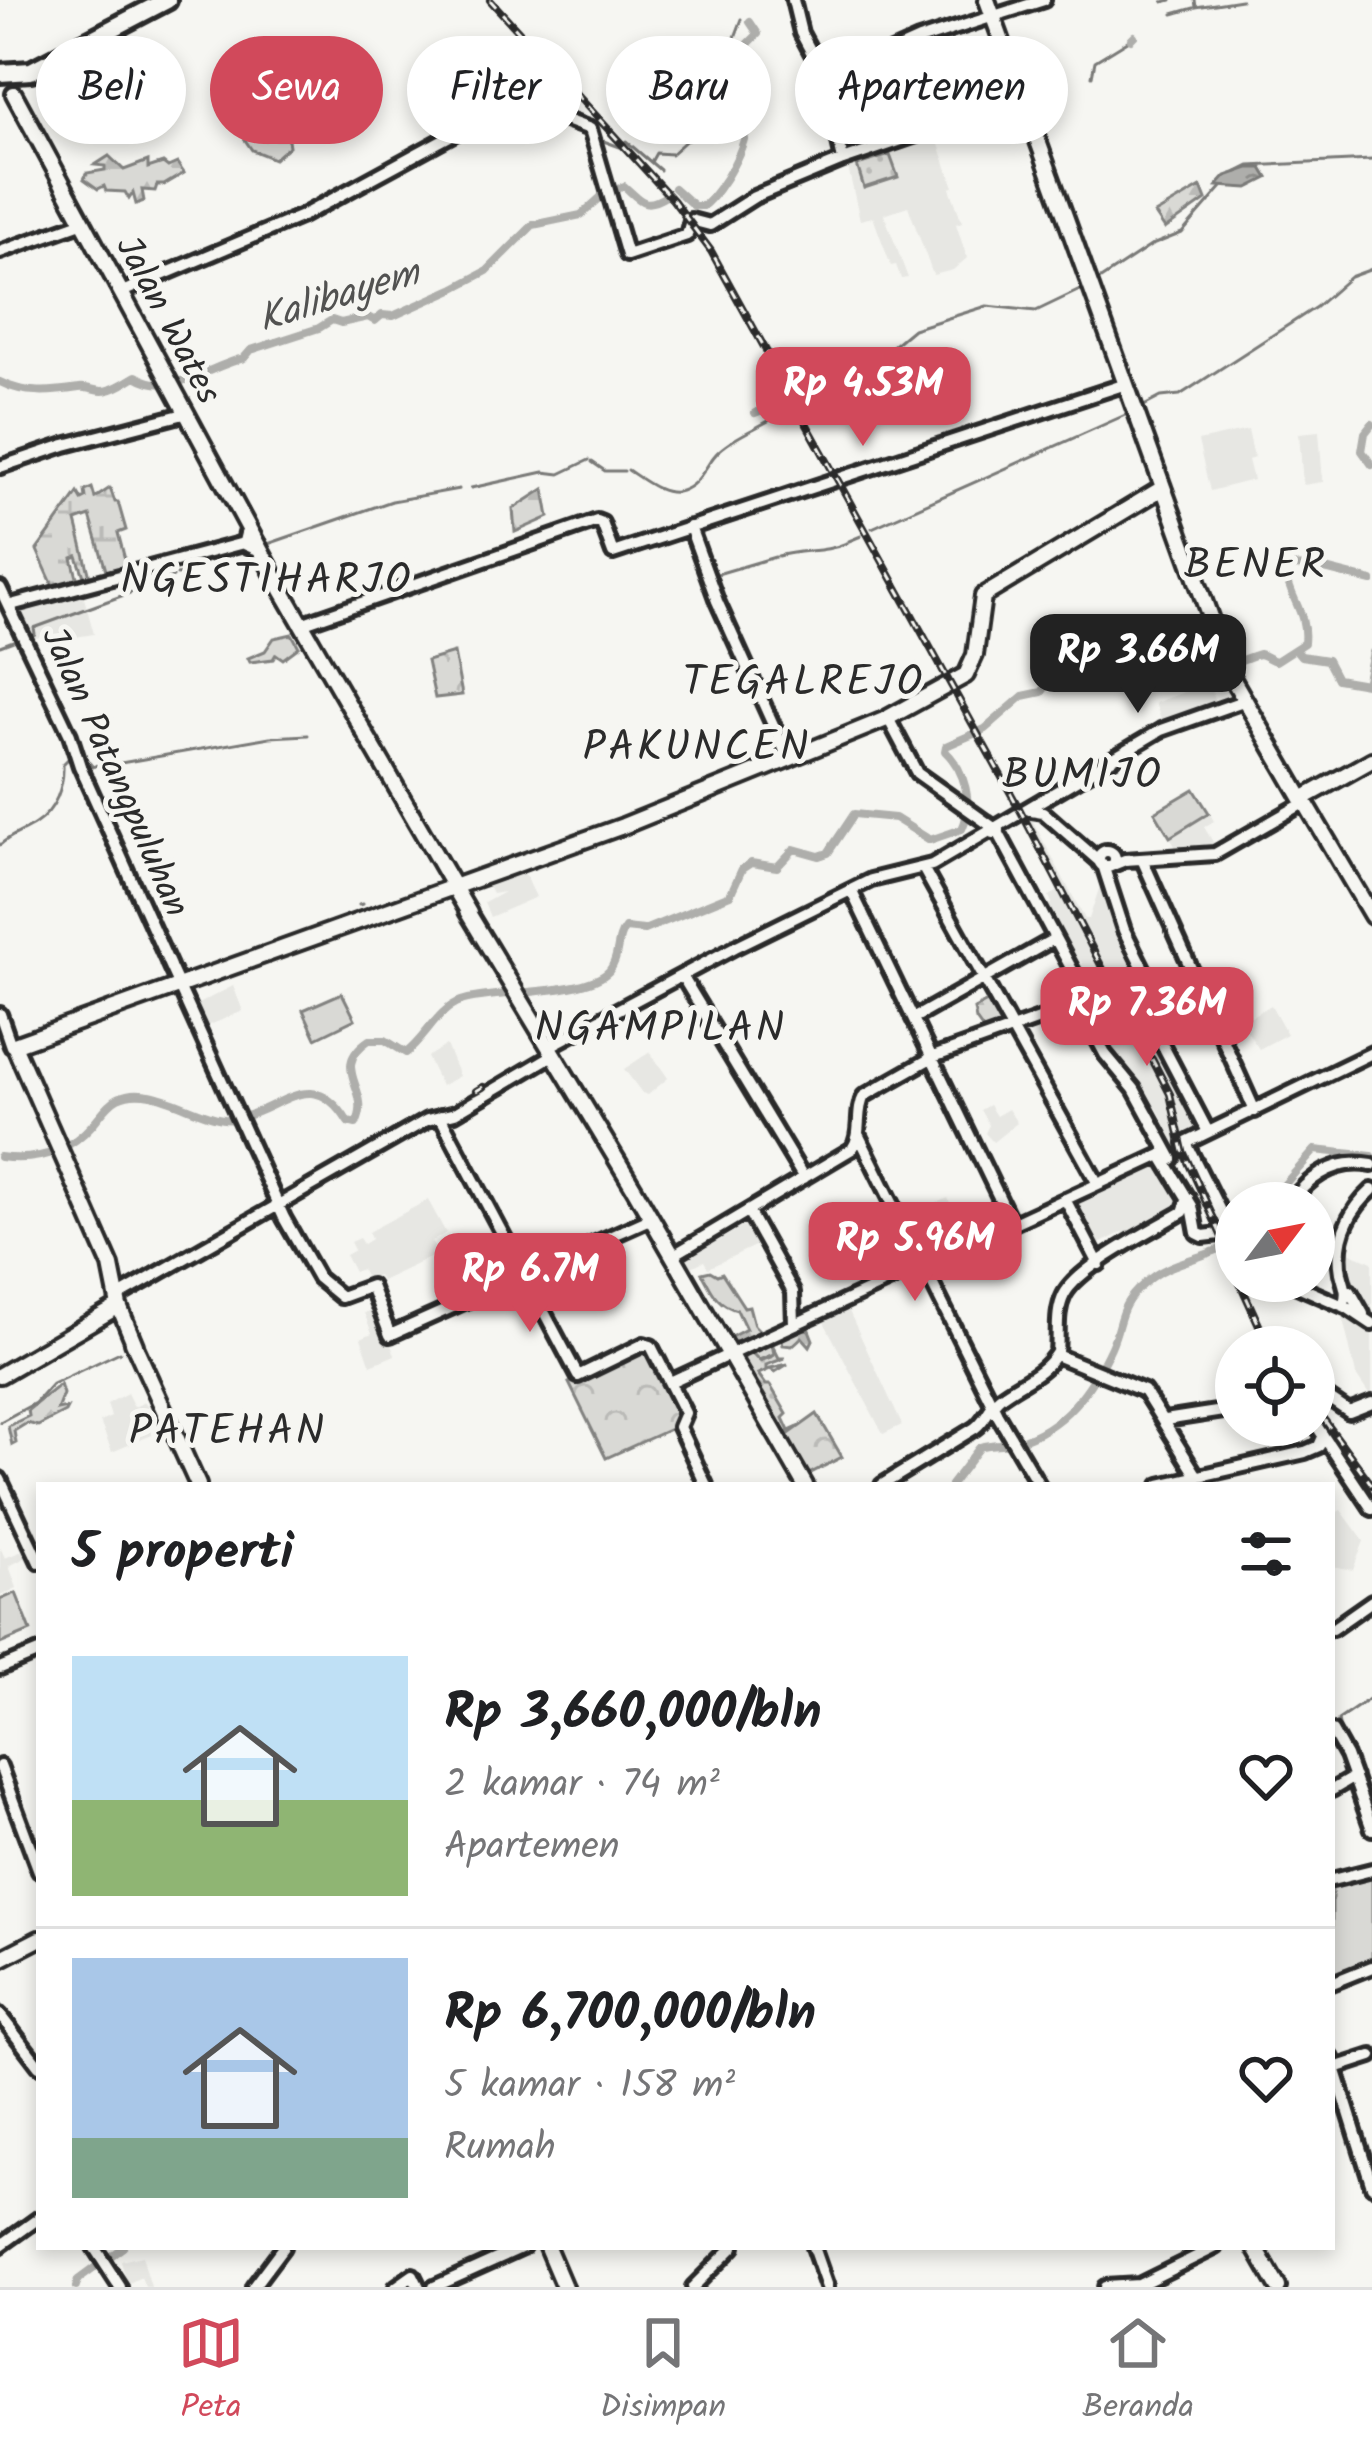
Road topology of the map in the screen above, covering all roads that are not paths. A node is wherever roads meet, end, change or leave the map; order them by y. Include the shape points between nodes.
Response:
1 (163, 0) edge
2 (793, 0) edge
3 (987, 0) edge
4 (1045, 0) edge
5 (993, 16) junction
6 (95, 36) edge
7 (97, 36) edge
8 (803, 36) edge
9 (932, 36) edge
10 (1000, 36) edge
11 (10, 76) edge
12 (839, 144) edge
13 (890, 144) edge
14 (1038, 144) edge
15 (843, 160) junction
16 (82, 222) junction
17 (0, 252) edge
18 (122, 292) junction
19 (165, 375) junction
20 (1130, 403) junction
21 (184, 413) junction
22 (0, 467) edge
23 (1160, 488) junction
24 (690, 527) junction
25 (252, 540) junction
26 (0, 588) edge
27 (11, 604) junction
28 (301, 624) junction
29 (1236, 696) junction
30 (888, 718) junction
31 (789, 760) junction
32 (1372, 762) edge
33 (1303, 802) junction
34 (1042, 804) junction
35 (996, 830) junction
36 (1106, 859) junction
37 (1142, 859) junction
38 (923, 868) junction
39 (453, 886) junction
40 (851, 890) junction
41 (1369, 911) edge
42 (1054, 939) junction
43 (682, 976) junction
44 (984, 979) junction
45 (178, 988) junction
46 (1084, 1003) junction
47 (0, 1014) edge
48 (914, 1018) junction
49 (1011, 1028) junction
50 (548, 1045) junction
51 (9, 1049) edge
52 (933, 1057) junction
53 (1368, 1057) edge
54 (1254, 1110) junction
55 (445, 1118) junction
56 (1210, 1130) junction
57 (857, 1133) junction
58 (1164, 1153) junction
59 (1372, 1165) edge
60 (804, 1178) junction
61 (1309, 1182) edge
62 (1098, 1184) junction
63 (1372, 1190) edge
64 (1188, 1198) junction
65 (1065, 1199) junction
66 (278, 1207) junction
67 (1215, 1207) edge
68 (748, 1211) junction
69 (1353, 1213) junction
70 (652, 1218) junction
71 (1169, 1221) junction
72 (1012, 1224) junction
73 (1194, 1225) junction
74 (1215, 1234) edge
75 (672, 1256) junction
76 (1099, 1264) junction
77 (922, 1265) junction
78 (525, 1274) junction
79 (1335, 1299) edge
80 (118, 1302) junction
81 (1335, 1302) edge
82 (1344, 1303) junction
83 (1369, 1320) edge
84 (798, 1323) junction
85 (1060, 1354) junction
86 (729, 1355) junction
87 (0, 1375) edge
88 (671, 1382) junction
89 (1335, 1402) edge
90 (1372, 1403) edge
91 (994, 1409) junction
92 (1215, 1412) edge
93 (1165, 1420) junction
94 (1312, 1446) edge
95 (1325, 1446) edge
96 (1197, 1477) junction
97 (0, 1479) edge
98 (197, 1482) edge
99 (705, 1482) edge
100 (802, 1482) edge
101 (887, 1482) edge
102 (1037, 1482) edge
103 (1174, 1482) edge
104 (1372, 1509) edge
105 (36, 1556) edge
106 (1372, 1605) edge
107 (1335, 1627) edge
108 (36, 1653) edge
109 (0, 1668) edge
110 (1336, 1737) edge
111 (0, 1766) edge
112 (1354, 1777) junction
113 (1335, 1788) edge
114 (1372, 1829) edge
115 (36, 1862) edge
116 (1365, 1870) edge
117 (1338, 1876) edge
118 (36, 1941) edge
119 (0, 1959) edge
120 (1372, 1967) edge
121 (1335, 1982) edge
122 (0, 2015) edge
123 (1372, 2056) edge
124 (36, 2062) edge
125 (1335, 2063) edge
126 (1335, 2066) edge
127 (1372, 2186) edge
128 (36, 2220) edge
129 (0, 2246) edge
130 (281, 2250) edge
131 (516, 2250) edge
132 (546, 2250) edge
133 (733, 2250) edge
134 (814, 2250) edge
135 (1210, 2250) edge
136 (1257, 2250) edge
137 (99, 2256) edge
138 (416, 2281) edge
139 (120, 2287) edge
140 (254, 2287) edge
141 (396, 2287) edge
142 (434, 2287) edge
143 (562, 2287) edge
144 (695, 2287) edge
145 (827, 2287) edge
146 (1105, 2287) edge
147 (1279, 2287) edge

1 - 6 highway
1 - 7 street
1 - 11 street
2 - 8 street
3 - 5 main road
4 - 5 street
5 - 9 street
5 - 10 main road
11 - 16 main road, Jalan Wates
12 - 15 street
13 - 15 street
14 - 20 main road
15 - 18 street via 710,225 690,221 686,236 627,255 589,128 564,121 532,54 492,113 316,210
16 - 17 street
16 - 18 main road, Jalan Wates
16 - 19 main road, Jalan Wates
18 - 19 main road, Jalan Wates
19 - 21 main road, Jalan Wates
19 - 25 main road, Jalan Wates
20 - 23 main road
20 - 24 street
21 - 22 street
21 - 25 main road, Jalan Wates
23 - 29 main road
23 - 30 main road via 983,596 969,669
24 - 28 street via 616,552 597,520
24 - 31 street
25 - 27 street
25 - 28 main road, Jalan Wates
26 - 27 street, Jalan Patangpuluhan
27 - 45 street, Jalan Patangpuluhan
28 - 39 main road, Jalan Wates
29 - 33 main road
29 - 34 street via 1146,738
30 - 31 main road
30 - 35 street via 911,766
31 - 39 main road
32 - 33 main road
33 - 36 street via 1214,851
33 - 37 street via 1215,854
33 - 41 main road
34 - 35 street
34 - 36 street
35 - 36 street via 1037,809
35 - 38 street
35 - 42 street
36 - 37 street
36 - 56 street via 1124,930 1148,978 1142,996
37 - 54 street
38 - 40 street
38 - 44 street
39 - 45 main road
39 - 50 main road, Jalan Wates
40 - 43 street
40 - 48 street
42 - 44 street
42 - 46 street
43 - 50 street
43 - 60 street
44 - 48 street
44 - 49 street
45 - 51 main road
45 - 66 street, Jalan Patangpuluhan
46 - 49 street
46 - 58 street via 1090,1028 1135,1090
47 - 51 street
48 - 52 street
49 - 52 street
49 - 62 street
50 - 55 street
50 - 70 main road, Jalan Wates
51 - 80 main road via 56,1141
52 - 57 street via 864,1096
52 - 72 street
53 - 54 street
54 - 56 street
55 - 66 street
55 - 78 street
56 - 67 street via 1186,1143
57 - 60 street via 853,1148
57 - 77 street
58 - 62 street
58 - 64 street
59 - 61 street via 1329,1169
60 - 68 street
62 - 65 street
63 - 69 street
64 - 71 street
64 - 73 street
65 - 72 street
65 - 76 street
66 - 78 street, Jalan Patangpuluhan via 318,1278 343,1297 370,1286 390,1334
66 - 80 street
68 - 75 street
68 - 84 street via 793,1292
69 - 82 street via 1341,1238
69 - 83 street via 1344,1271
70 - 75 main road, Jalan Wates
70 - 78 street
71 - 73 street
71 - 76 street
72 - 77 street
73 - 74 street
75 - 86 main road, Jalan Wates
76 - 85 street via 1063,1297
77 - 84 street
77 - 91 street
78 - 88 street via 577,1375 649,1342
79 - 82 street
80 - 87 main road
80 - 98 main road
81 - 83 street
82 - 83 street
84 - 86 street
85 - 91 street
85 - 93 street via 1144,1391
86 - 88 street
86 - 100 main road, Jalan Wates
88 - 99 street via 688,1416 680,1428
89 - 90 street via 1349,1412
91 - 101 street
91 - 102 street
92 - 93 street
93 - 96 street
94 - 96 street
95 - 104 street
96 - 103 street
97 - 105 street
106 - 107 street
108 - 109 street
110 - 112 street
111 - 115 street
112 - 113 street
112 - 114 street
116 - 117 street
118 - 119 main road
120 - 121 street
122 - 124 street
123 - 125 street
126 - 127 street
128 - 129 street
130 - 140 street
131 - 142 street
132 - 143 main road
133 - 144 street
134 - 145 street
135 - 146 street via 1139,2285
136 - 147 main road
137 - 139 street
138 - 141 street

